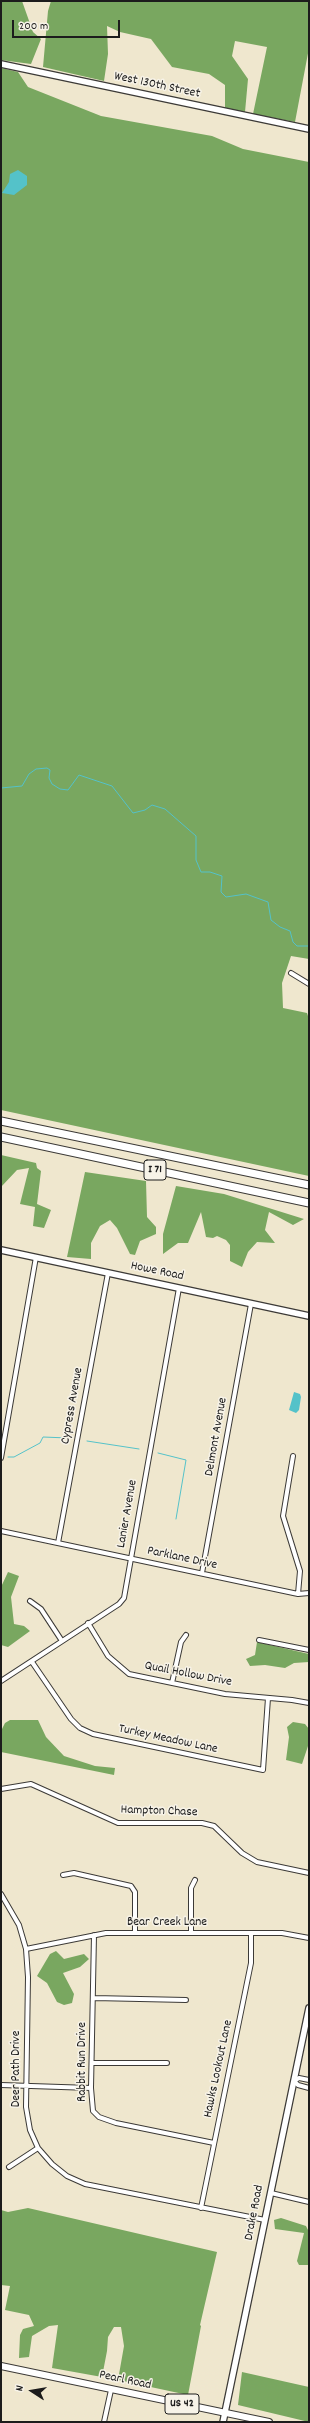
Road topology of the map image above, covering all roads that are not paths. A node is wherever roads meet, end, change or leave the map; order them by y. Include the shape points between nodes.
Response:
1 (1, 64) edge
2 (309, 129) edge
3 (291, 973) dead end
4 (309, 984) edge
5 (1, 1122) edge
6 (1, 1137) edge
7 (309, 1185) edge
8 (309, 1203) edge
9 (1, 1250) edge
10 (36, 1257) junction
11 (108, 1272) junction
12 (179, 1288) junction
13 (251, 1304) junction
14 (309, 1316) edge
15 (293, 1456) dead end
16 (1, 1458) edge
17 (1, 1530) edge
18 (58, 1543) junction
19 (131, 1559) junction
20 (202, 1573) junction
21 (309, 1593) edge
22 (298, 1594) junction
23 (30, 1601) dead end
24 (88, 1623) junction
25 (186, 1636) dead end
26 (259, 1640) dead end
27 (62, 1641) junction
28 (309, 1650) edge
29 (32, 1662) junction
30 (1, 1682) edge
31 (172, 1683) junction
32 (268, 1698) junction
33 (309, 1703) edge
34 (1, 1789) edge
35 (309, 1873) edge
36 (63, 1875) dead end
37 (195, 1880) dead end
38 (1, 1894) edge
39 (135, 1932) junction
40 (191, 1933) junction
41 (251, 1933) junction
42 (94, 1935) junction
43 (309, 1938) edge
44 (26, 1949) junction
45 (94, 1998) junction
46 (186, 2000) dead end
47 (309, 2008) edge
48 (92, 2063) junction
49 (166, 2063) dead end
50 (309, 2080) edge
51 (294, 2081) junction
52 (1, 2085) edge
53 (26, 2087) junction
54 (91, 2088) junction
55 (309, 2088) edge
56 (214, 2143) junction
57 (38, 2148) junction
58 (9, 2167) dead end
59 (271, 2193) junction
60 (309, 2202) edge
61 (201, 2208) junction
62 (265, 2220) junction
63 (1, 2366) edge
64 (111, 2390) junction
65 (225, 2413) junction
66 (104, 2422) edge
67 (224, 2422) edge
68 (269, 2422) edge

1 - 2 street, West 130th Street
3 - 4 street
5 - 7 highway, I 71
6 - 8 highway, I 71
9 - 10 street, Howe Road
10 - 11 street, Howe Road
10 - 16 street
11 - 12 street, Howe Road
11 - 18 street, Cypress Avenue
12 - 13 street, Howe Road
12 - 19 street, Lanier Avenue
13 - 14 street, Howe Road
13 - 20 street, Delmont Avenue
15 - 22 street via 283,1516 300,1571
17 - 18 street, Parklane Drive
18 - 19 street, Parklane Drive
19 - 20 street, Parklane Drive
19 - 24 street, Lanier Avenue via 124,1598 119,1604
20 - 22 street, Parklane Drive
21 - 22 street, Parklane Drive
23 - 27 street via 41,1609
24 - 27 street, Lanier Avenue
24 - 31 street, Quail Hollow Drive via 108,1656 129,1674
25 - 31 street via 181,1642
26 - 28 street
27 - 29 street, Lanier Avenue
29 - 30 street, Lanier Avenue
29 - 32 street, Turkey Meadow Lane via 80,1728 93,1734 263,1770
31 - 32 street, Quail Hollow Drive via 225,1694
32 - 33 street, Quail Hollow Drive
34 - 35 street, Hampton Chase via 31,1784 118,1823 202,1823 214,1826 242,1853 257,1862
36 - 39 street via 74,1873 131,1886 134,1892
37 - 40 street via 191,1888
38 - 44 street, Deer Path Drive via 19,1925
39 - 40 street, Bear Creek Lane
39 - 42 street, Bear Creek Lane
40 - 41 street, Bear Creek Lane
41 - 43 street, Bear Creek Lane via 282,1933
41 - 56 street, Hawks Lookout Lane via 251,1963
42 - 44 street, Bear Creek Lane
42 - 45 street, Rabbit Run Drive
44 - 53 street, Deer Path Drive
45 - 46 street
45 - 48 street, Rabbit Run Drive
47 - 51 street, Drake Road
48 - 49 street
48 - 54 street, Rabbit Run Drive
50 - 51 street via 299,2078
51 - 55 street
51 - 59 street, Drake Road
52 - 53 street
53 - 54 street
53 - 57 street, Deer Path Drive via 30,2130
54 - 56 street, Rabbit Run Drive via 93,2111 99,2117 116,2123
56 - 61 street, Hawks Lookout Lane
57 - 58 street
57 - 61 street, Deer Path Drive via 67,2176 85,2184
59 - 60 street
59 - 62 street, Drake Road
61 - 62 street, Deer Path Drive
62 - 65 street, Drake Road
63 - 64 main road, Pearl Road / US 42
64 - 65 main road, Pearl Road / US 42
64 - 66 street
65 - 67 street, Drake Road
65 - 68 main road, Pearl Road / US 42

